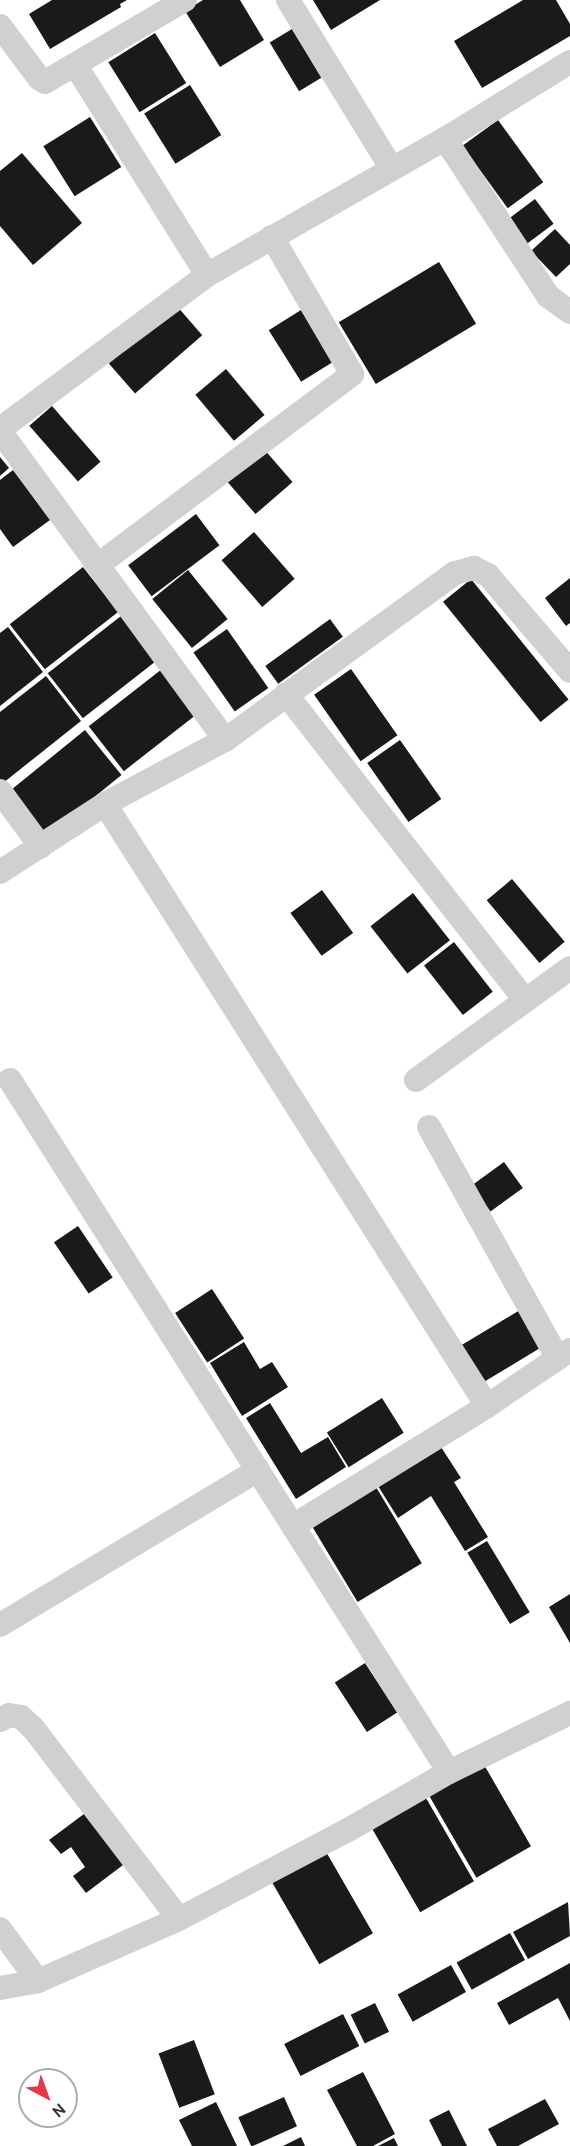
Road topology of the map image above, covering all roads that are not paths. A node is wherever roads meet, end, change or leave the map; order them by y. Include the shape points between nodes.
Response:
1 (184, 0) edge
2 (288, 0) edge
3 (0, 26) edge
4 (570, 62) edge
5 (76, 66) junction
6 (445, 139) junction
7 (392, 169) junction
8 (272, 237) junction
9 (207, 274) junction
10 (570, 312) edge
11 (0, 430) edge
12 (98, 565) junction
13 (567, 664) edge
14 (286, 694) junction
15 (225, 740) junction
16 (0, 791) edge
17 (105, 804) junction
18 (41, 846) junction
19 (0, 872) edge
20 (570, 968) edge
21 (525, 1000) junction
22 (10, 1080) dead end
23 (416, 1080) dead end
24 (429, 1127) dead end
25 (564, 1354) edge
26 (487, 1406) junction
27 (258, 1470) junction
28 (293, 1526) junction
29 (0, 1625) edge
30 (570, 1713) edge
31 (0, 1720) edge
32 (449, 1772) junction
33 (179, 1919) junction
34 (0, 1929) edge
35 (38, 1981) junction
36 (0, 1988) edge

1 - 5 street
2 - 7 street
3 - 5 street via 45,82
4 - 6 street
5 - 9 street
6 - 7 street
6 - 10 street via 548,296
7 - 8 street
8 - 9 street
8 - 12 street via 352,374
9 - 11 street
11 - 12 street
12 - 15 street
13 - 14 street via 488,574 474,568 455,573
14 - 15 street
14 - 21 street
15 - 17 street
16 - 18 street
17 - 18 street
17 - 26 street
18 - 19 street
20 - 21 street
21 - 23 street
22 - 27 street
24 - 25 street
25 - 26 street
26 - 28 street
27 - 28 street
27 - 29 street
28 - 32 street
30 - 32 street
31 - 33 street via 9,1715 21,1717 33,1728
32 - 33 street
33 - 35 street
34 - 35 street
35 - 36 street

